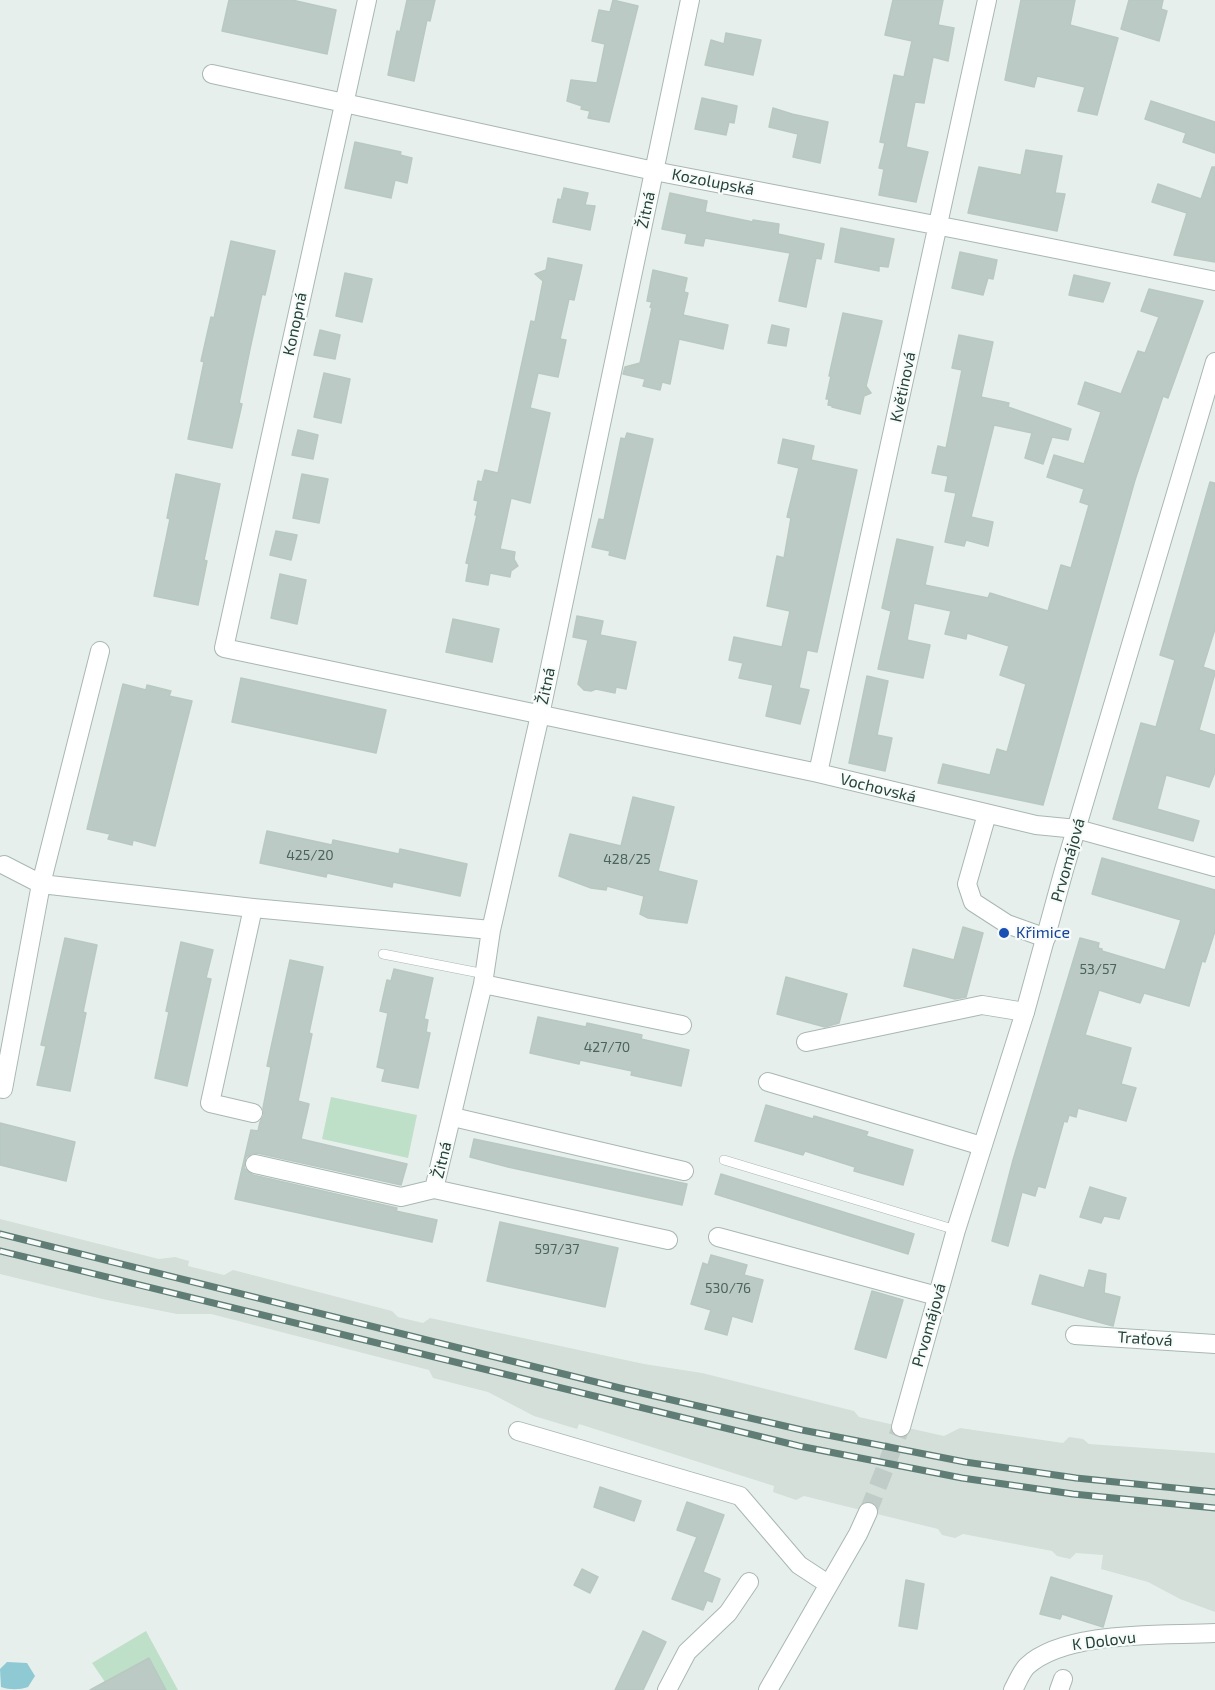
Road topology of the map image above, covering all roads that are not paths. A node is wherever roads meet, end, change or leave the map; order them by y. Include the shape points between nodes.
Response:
1 (367, 0) edge
2 (690, 0) edge
3 (987, 0) edge
4 (212, 74) dead end
5 (344, 103) junction
6 (654, 171) junction
7 (938, 225) junction
8 (1215, 281) edge
9 (1215, 362) edge
10 (224, 648) joint
11 (100, 651) dead end
12 (540, 715) junction
13 (818, 773) junction
14 (987, 814) junction
15 (1077, 830) junction
16 (4, 866) dead end
17 (1215, 867) edge
18 (41, 884) junction
19 (253, 908) junction
20 (491, 930) junction
21 (1046, 938) junction
22 (383, 954) dead end
23 (484, 979) junction
24 (1025, 1012) junction
25 (682, 1025) dead end
26 (807, 1042) dead end
27 (768, 1082) dead end
28 (3, 1089) dead end
29 (254, 1113) dead end
30 (453, 1117) junction
31 (982, 1146) junction
32 (724, 1160) dead end
33 (255, 1164) dead end
34 (684, 1171) dead end
35 (434, 1189) junction
36 (956, 1230) junction
37 (718, 1237) dead end
38 (668, 1240) dead end
39 (937, 1296) junction
40 (1075, 1335) dead end
41 (1215, 1344) edge
42 (901, 1427) tunnel mouth
43 (519, 1431) dead end
44 (868, 1512) tunnel mouth
45 (749, 1582) dead end
46 (828, 1584) junction
47 (1215, 1633) edge
48 (667, 1690) edge
49 (768, 1690) edge
50 (1013, 1690) edge

1 - 5 street, Konopná
2 - 6 street, Žitná
3 - 7 street, Květinová
4 - 5 street, Kozolupská
5 - 6 street, Kozolupská
5 - 10 street, Konopná
6 - 7 street, Kozolupská
6 - 12 street, Žitná
7 - 8 street, Kozolupská
7 - 13 street, Květinová
9 - 15 street, Prvomájová
10 - 12 street, Vochovská
11 - 18 street
12 - 13 street, Vochovská
12 - 20 street, Žitná
13 - 14 street, Vochovská
14 - 15 street, Vochovská
14 - 21 street via 967,884 973,902 1007,924
15 - 17 street, Vochovská
15 - 21 street, Prvomájová
16 - 18 street
18 - 19 street
18 - 28 street
19 - 20 street
19 - 29 street via 210,1103
20 - 23 street, Žitná
21 - 24 street, Prvomájová
22 - 23 lane
23 - 25 street
23 - 30 street, Žitná
24 - 26 street via 982,1005
24 - 31 street, Prvomájová
27 - 31 street
30 - 34 street
30 - 35 street, Žitná
31 - 36 street, Prvomájová
32 - 36 lane
33 - 35 street, Žitná via 400,1197
35 - 38 street
36 - 39 street, Prvomájová
37 - 39 street
39 - 42 street, Prvomájová
40 - 41 street, Traťová
43 - 46 street via 740,1496 799,1564
44 - 46 street
45 - 48 street via 728,1613 687,1652
46 - 49 street
47 - 50 street, K Dolovu via 1121,1638 1057,1648 1026,1668

